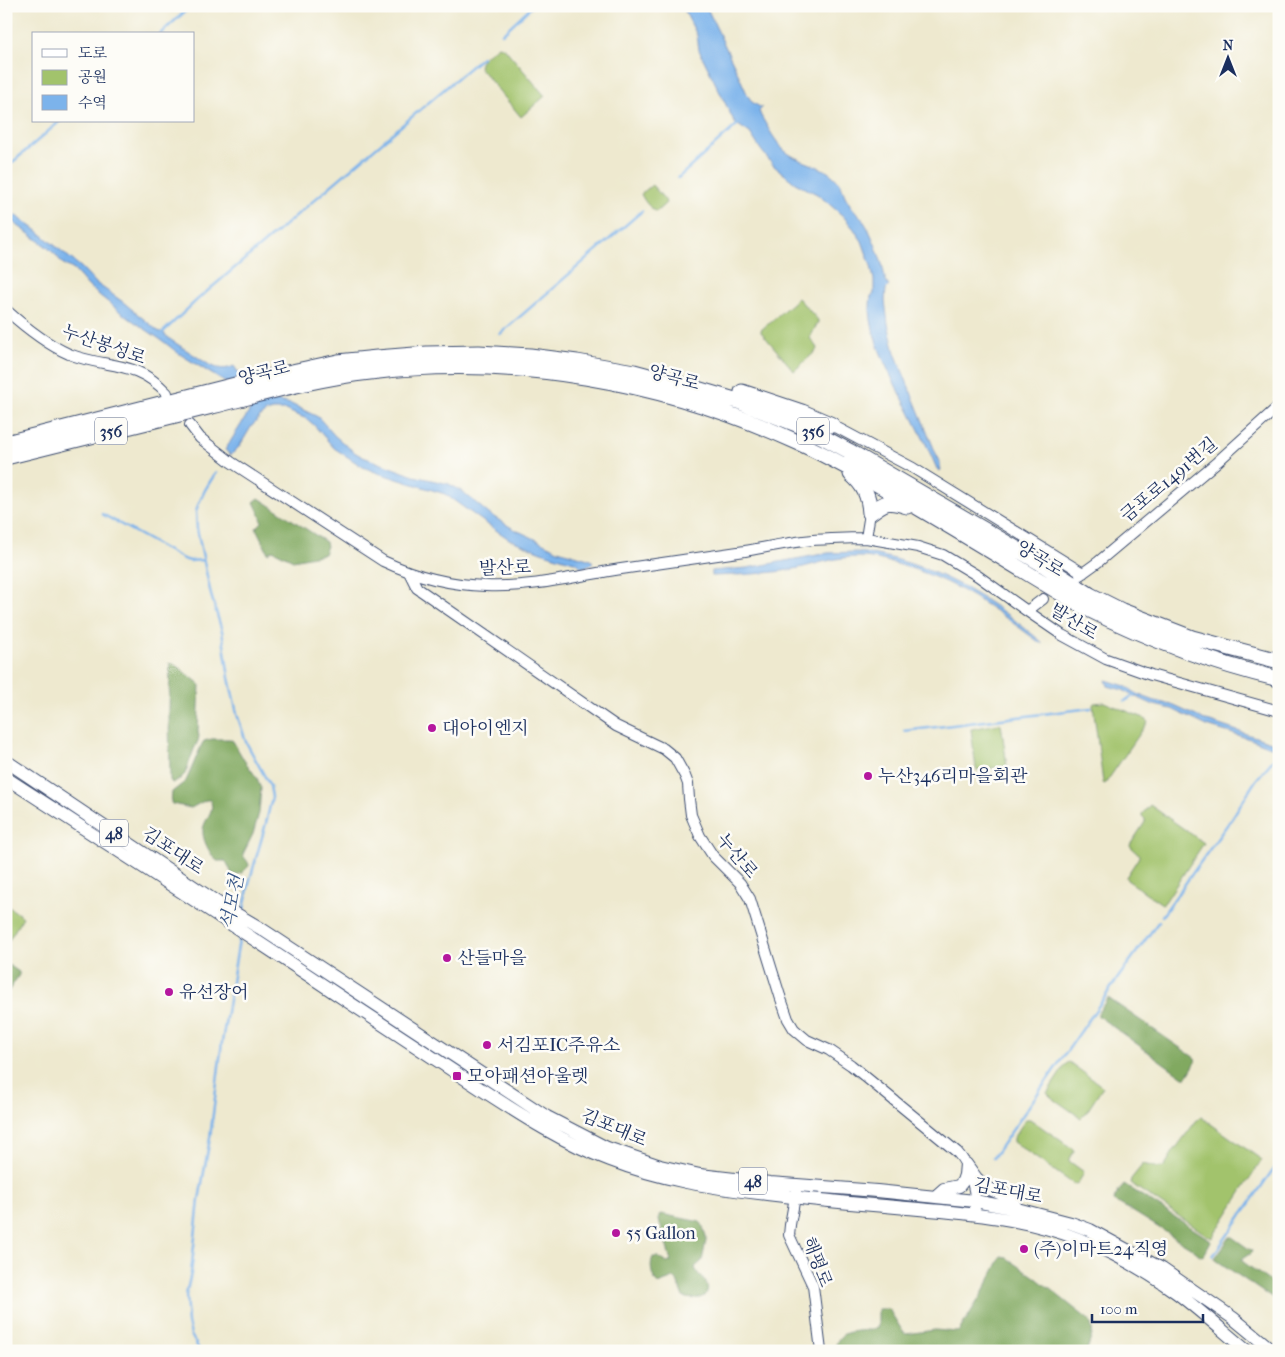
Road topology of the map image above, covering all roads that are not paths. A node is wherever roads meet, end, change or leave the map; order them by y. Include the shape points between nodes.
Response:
1 (6, 310) edge
2 (634, 372) junction
3 (167, 393) dead end
4 (1279, 406) edge
5 (190, 425) dead end
6 (832, 425) joint
7 (6, 442) edge
8 (6, 457) edge
9 (834, 460) junction
10 (870, 513) junction
11 (942, 522) junction
12 (866, 538) junction
13 (409, 572) junction
14 (1043, 599) dead end
15 (1027, 611) junction
16 (1279, 660) edge
17 (1279, 680) edge
18 (1279, 711) edge
19 (6, 761) edge
20 (6, 778) edge
21 (43, 786) junction
22 (35, 797) junction
23 (218, 909) junction
24 (424, 1052) junction
25 (449, 1052) junction
26 (966, 1164) junction
27 (841, 1189) junction
28 (795, 1192) junction
29 (935, 1197) junction
30 (840, 1202) junction
31 (975, 1208) junction
32 (1017, 1209) junction
33 (1270, 1348) edge
34 (1279, 1350) edge
35 (821, 1351) edge
36 (1247, 1351) edge

1 - 3 street, 누산봉성로 via 56,347 70,354 137,371
2 - 6 highway via 728,388
2 - 7 highway, 양곡로 / 356 via 530,356 479,353 338,362
2 - 16 highway, 양곡로 / 356 via 738,401 804,427 849,450 1122,611 1192,638
4 - 6 street, 금포로1491번길 via 1217,462 1081,574 913,468
5 - 13 street, 발산로 via 200,438 231,462 383,562
8 - 9 highway, 양곡로 / 356 via 315,380 371,372 476,367 574,375 651,390 735,416
9 - 10 highway via 866,490
9 - 11 highway, 양곡로 / 356
10 - 11 highway via 882,504 894,502
10 - 12 street
11 - 17 highway, 양곡로 / 356 via 1084,607 1119,624 1190,653
12 - 13 street, 발산로 via 802,542 515,585 468,585
12 - 15 street, 발산로 via 918,546 943,555
13 - 26 street, 누산로 via 417,588 616,726 664,748 675,758 686,776 691,815 700,836 750,899 780,996 794,1029 851,1065 957,1152
14 - 15 street
15 - 18 street, 발산로 via 1106,659
19 - 21 main road, 김포대로 / 48
20 - 22 main road, 김포대로 / 48
21 - 22 main road
21 - 23 main road, 김포대로 / 48
22 - 23 main road, 김포대로 / 48
23 - 24 main road, 김포대로 / 48 via 260,942
23 - 25 main road, 김포대로 / 48 via 260,928
24 - 25 main road via 430,1047 442,1054
24 - 28 main road, 김포대로 / 48 via 534,1123 606,1159 673,1180 713,1188
25 - 28 main road, 김포대로 / 48 via 546,1117 608,1148 660,1166
26 - 29 main road via 959,1186 944,1190
26 - 31 street, 누산로
26 - 32 main road via 985,1187 1010,1198
27 - 28 main road, 김포대로 / 48
27 - 29 main road, 김포대로 / 48
27 - 30 main road
28 - 30 main road, 김포대로 / 48
28 - 35 street, 해평로 via 789,1235 813,1286
29 - 31 main road, 김포대로 / 48
30 - 31 main road, 김포대로 / 48
31 - 32 main road, 김포대로 / 48
31 - 36 main road, 김포대로 / 48 via 1078,1238 1140,1270 1176,1292
32 - 33 main road, 김포대로 / 48 via 1090,1230 1137,1255 1233,1318
33 - 34 main road

